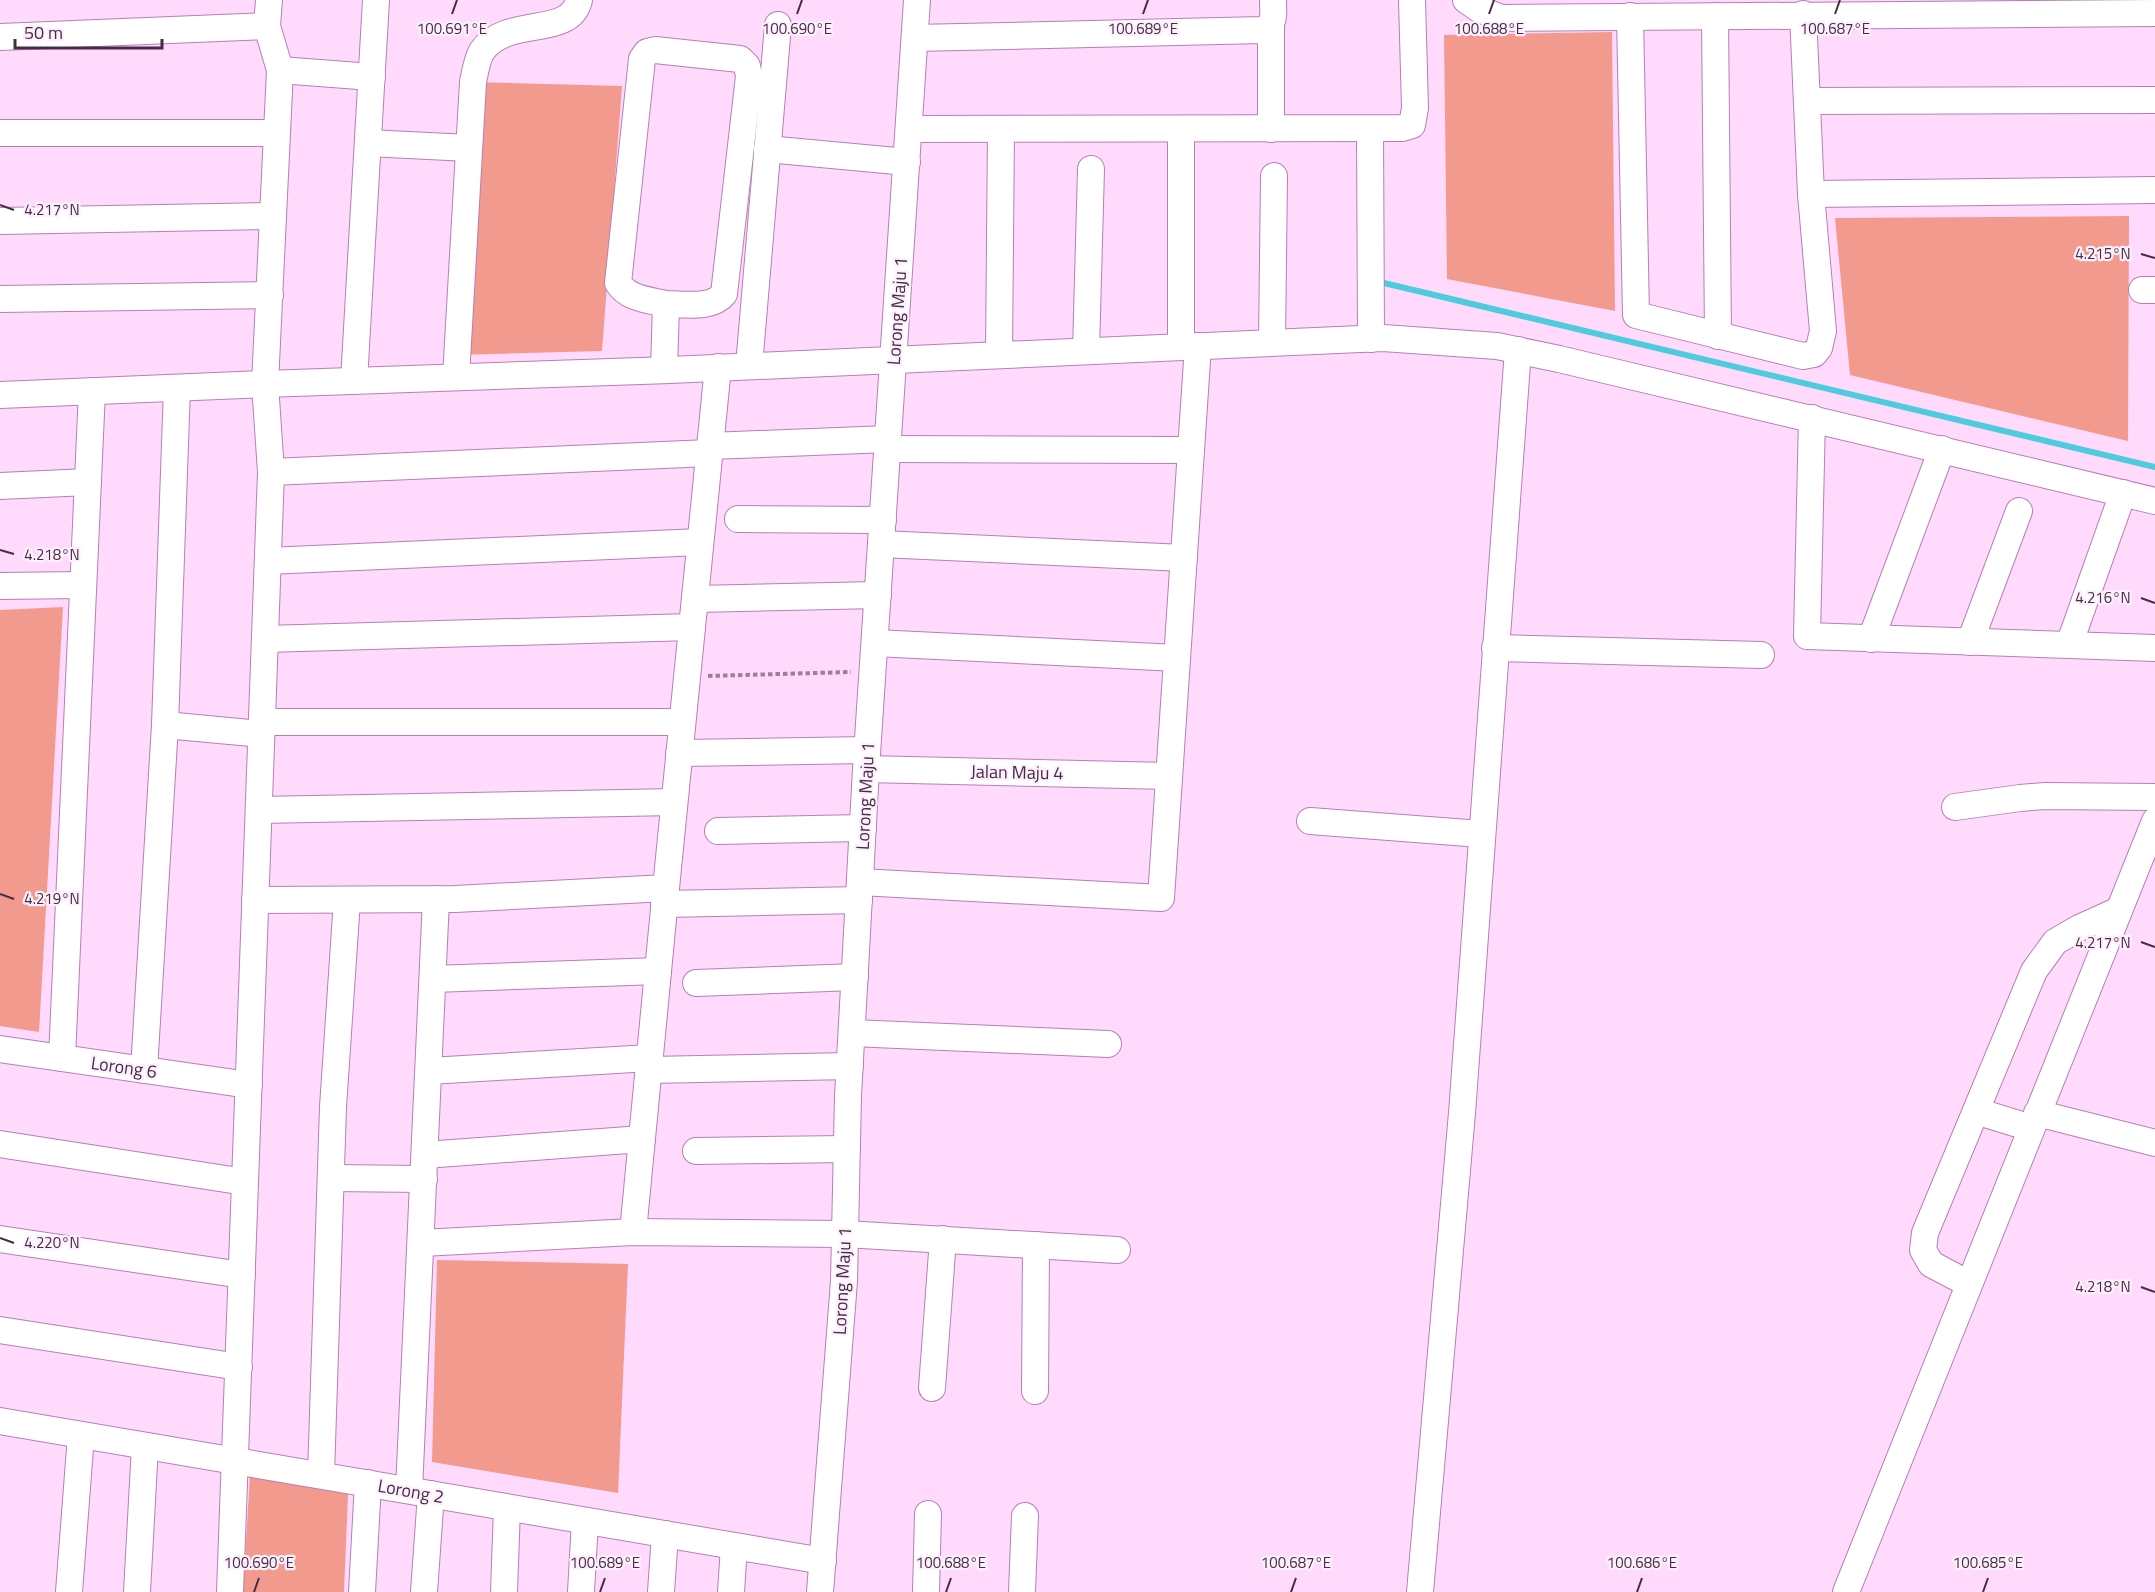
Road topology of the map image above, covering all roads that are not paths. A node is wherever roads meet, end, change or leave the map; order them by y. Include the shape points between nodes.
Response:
1 (269, 0) edge
2 (376, 0) edge
3 (579, 0) edge
4 (917, 0) edge
5 (1273, 0) edge
6 (1412, 0) edge
7 (1466, 0) edge
8 (2155, 13) edge
9 (1803, 14) junction
10 (1630, 16) junction
11 (1715, 16) junction
12 (778, 25) dead end
13 (267, 26) junction
14 (1271, 27) junction
15 (0, 37) edge
16 (915, 38) junction
17 (280, 70) junction
18 (372, 77) junction
19 (2155, 100) edge
20 (1808, 101) junction
21 (909, 129) junction
22 (1001, 129) junction
23 (1271, 129) junction
24 (1370, 129) junction
25 (1181, 130) junction
26 (0, 133) edge
27 (276, 133) junction
28 (368, 143) junction
29 (469, 148) junction
30 (766, 149) junction
31 (907, 162) junction
32 (1091, 169) dead end
33 (1274, 176) dead end
34 (2155, 190) edge
35 (1811, 194) junction
36 (273, 216) junction
37 (0, 221) edge
38 (270, 295) junction
39 (0, 299) edge
40 (666, 304) junction
41 (1718, 336) junction
42 (1371, 339) junction
43 (1272, 342) junction
44 (1189, 346) junction
45 (1518, 350) junction
46 (1086, 351) junction
47 (999, 354) junction
48 (893, 359) junction
49 (749, 366) junction
50 (718, 367) junction
51 (664, 370) junction
52 (456, 377) junction
53 (354, 381) junction
54 (265, 384) junction
55 (177, 388) junction
56 (92, 392) junction
57 (0, 396) edge
58 (1812, 418) junction
59 (888, 444) junction
60 (710, 449) junction
61 (1942, 449) junction
62 (1191, 450) junction
63 (271, 472) junction
64 (88, 482) junction
65 (0, 486) edge
66 (2123, 493) junction
67 (2155, 501) edge
68 (2019, 511) dead end
69 (738, 519) dead end
70 (882, 532) junction
71 (700, 542) junction
72 (1184, 558) junction
73 (268, 561) junction
74 (83, 585) junction
75 (0, 586) edge
76 (878, 595) junction
77 (695, 599) junction
78 (692, 627) junction
79 (265, 639) junction
80 (1871, 639) junction
81 (1970, 642) junction
82 (875, 643) junction
83 (2069, 645) junction
84 (1495, 648) junction
85 (2155, 648) edge
86 (1761, 655) dead end
87 (1177, 658) junction
88 (682, 722) junction
89 (165, 725) junction
90 (262, 728) junction
91 (679, 753) junction
92 (867, 759) junction
93 (1169, 776) junction
94 (2155, 797) edge
95 (674, 802) junction
96 (1955, 807) dead end
97 (259, 810) junction
98 (1310, 821) dead end
99 (2155, 821) edge
100 (863, 828) junction
101 (717, 831) dead end
102 (1481, 834) junction
103 (860, 891) junction
104 (665, 896) junction
105 (436, 899) junction
106 (255, 900) junction
107 (347, 900) junction
108 (2119, 910) junction
109 (658, 971) junction
110 (855, 977) junction
111 (433, 979) junction
112 (696, 983) dead end
113 (852, 1033) junction
114 (1108, 1044) dead end
115 (0, 1049) edge
116 (62, 1058) junction
117 (649, 1064) junction
118 (850, 1066) junction
119 (144, 1070) junction
120 (429, 1071) junction
121 (249, 1085) junction
122 (1976, 1111) junction
123 (2034, 1121) junction
124 (642, 1139) junction
125 (2155, 1143) edge
126 (0, 1144) edge
127 (847, 1149) junction
128 (696, 1151) dead end
129 (424, 1167) junction
130 (331, 1178) junction
131 (245, 1182) junction
132 (633, 1232) junction
133 (845, 1234) junction
134 (0, 1239) edge
135 (943, 1239) junction
136 (421, 1243) junction
137 (1036, 1245) junction
138 (1117, 1250) dead end
139 (242, 1275) junction
140 (1969, 1284) junction
141 (0, 1330) edge
142 (238, 1367) junction
143 (932, 1388) dead end
144 (1035, 1391) dead end
145 (0, 1420) edge
146 (81, 1435) junction
147 (146, 1446) junction
148 (235, 1461) junction
149 (321, 1475) junction
150 (368, 1483) junction
151 (420, 1492) junction
152 (507, 1508) junction
153 (928, 1514) dead end
154 (1025, 1516) dead end
155 (585, 1521) junction
156 (664, 1534) junction
157 (734, 1546) junction
158 (823, 1561) junction
159 (69, 1592) edge
160 (137, 1592) edge
161 (230, 1592) edge
162 (362, 1592) edge
163 (424, 1592) edge
164 (504, 1592) edge
165 (581, 1592) edge
166 (661, 1592) edge
167 (731, 1592) edge
168 (820, 1592) edge
169 (926, 1592) edge
170 (1022, 1592) edge
171 (1420, 1592) edge
172 (1846, 1592) edge

1 - 13 street
2 - 18 street
3 - 29 street via 576,11 563,21 504,33 481,53 473,82
4 - 16 street, Lorong Maju 1
5 - 14 street
6 - 24 street via 1414,119 1412,125 1402,128
7 - 10 street via 1501,18
8 - 9 street
9 - 11 street
9 - 20 street
10 - 11 street
10 - 41 street via 1635,315
11 - 41 street
12 - 30 street
13 - 15 street
13 - 17 street
14 - 16 street
14 - 23 street
16 - 21 street, Lorong Maju 1
17 - 18 street
17 - 27 street
18 - 28 street
19 - 20 street
20 - 35 street
21 - 22 street
21 - 31 street, Lorong Maju 1
22 - 25 street
22 - 47 street
23 - 24 street
23 - 25 street
24 - 42 street
25 - 44 street
26 - 27 street
27 - 36 street
28 - 29 street
28 - 53 street
29 - 52 street
30 - 31 street
30 - 49 street
31 - 48 street, Lorong Maju 1
32 - 46 street
33 - 43 street
34 - 35 street
35 - 41 street via 1823,332 1819,348 1814,354 1803,356
36 - 37 street
36 - 38 street
38 - 39 street
38 - 54 street
40 - 40 street via 706,304 724,294 749,76 740,58 655,50 642,59 618,283 632,296
40 - 51 street
42 - 43 street
42 - 45 street
43 - 44 street
44 - 46 street
44 - 62 street
45 - 58 street
45 - 84 street
46 - 47 street
47 - 48 street
48 - 49 street
48 - 59 street, Lorong Maju 1
49 - 50 street
50 - 51 street
50 - 60 street
51 - 52 street
52 - 53 street
53 - 54 street
54 - 55 street
54 - 63 street
55 - 56 street
55 - 89 street
56 - 57 street
56 - 64 street
58 - 61 street
58 - 80 street via 1807,636
59 - 60 street
59 - 62 street
59 - 70 street, Lorong Maju 1
60 - 63 street
60 - 71 street
61 - 66 street
61 - 80 street
62 - 72 street
63 - 73 street
64 - 65 street
64 - 74 street
66 - 67 street
66 - 83 street
68 - 81 street
69 - 70 street
70 - 72 street
70 - 76 street, Lorong Maju 1
71 - 73 street
71 - 77 street
72 - 87 street
73 - 79 street
74 - 75 street
74 - 116 street
76 - 77 street
76 - 82 street, Lorong Maju 1
77 - 78 street
78 - 79 street
78 - 88 street
79 - 90 street
80 - 81 street
81 - 83 street
82 - 87 street
82 - 92 street, Lorong Maju 1
83 - 85 street
84 - 86 street
84 - 102 street
87 - 93 street
88 - 90 street
88 - 91 street
89 - 90 street
89 - 119 street
90 - 97 street
91 - 92 street, Jalan Maju 4
91 - 95 street
92 - 93 street, Jalan Maju 4
92 - 100 street, Lorong Maju 1
93 - 103 street via 1161,898
94 - 96 street via 2045,796
95 - 97 street
95 - 104 street
97 - 106 street
98 - 102 street
99 - 108 street
100 - 101 street
100 - 103 street, Lorong Maju 1
102 - 171 street via 1462,1113
103 - 104 street
103 - 110 street, Lorong Maju 1
104 - 105 street
104 - 109 street
105 - 107 street
105 - 111 street
106 - 107 street
106 - 121 street
107 - 130 street
108 - 122 street via 2055,942 2034,971
108 - 123 street
109 - 111 street
109 - 117 street
110 - 112 street
110 - 113 street, Lorong Maju 1
111 - 120 street
113 - 114 street
113 - 118 street, Lorong Maju 1
115 - 116 street, Lorong 6
116 - 119 street, Lorong 6
117 - 118 street
117 - 120 street
117 - 124 street
118 - 127 street, Lorong Maju 1
119 - 121 street, Lorong 6
120 - 129 street
121 - 131 street
122 - 123 street
122 - 140 street via 1925,1233 1923,1250 1931,1264
123 - 125 street
123 - 140 street
124 - 129 street
124 - 132 street
126 - 131 street
127 - 128 street
127 - 133 street, Lorong Maju 1
129 - 130 street
129 - 136 street
130 - 149 street
131 - 139 street
132 - 133 street
132 - 136 street
133 - 135 street
133 - 158 street, Lorong Maju 1
134 - 139 street
135 - 137 street
135 - 143 street
136 - 151 street
137 - 138 street
137 - 144 street
139 - 142 street
140 - 172 street
141 - 142 street
142 - 148 street
145 - 146 street, Lorong 2
146 - 147 street, Lorong 2
146 - 159 street
147 - 148 street, Lorong 2
147 - 160 street
148 - 149 street, Lorong 2
148 - 161 street
149 - 150 street, Lorong 2
150 - 151 street, Lorong 2
150 - 162 street
151 - 152 street, Lorong 2
151 - 163 street
152 - 155 street, Lorong 2
152 - 164 street
153 - 169 street
154 - 170 street
155 - 156 street, Lorong 2
155 - 165 street
156 - 157 street, Lorong 2
156 - 166 street
157 - 158 street, Lorong 2
157 - 167 street
158 - 168 street, Lorong Maju 1

